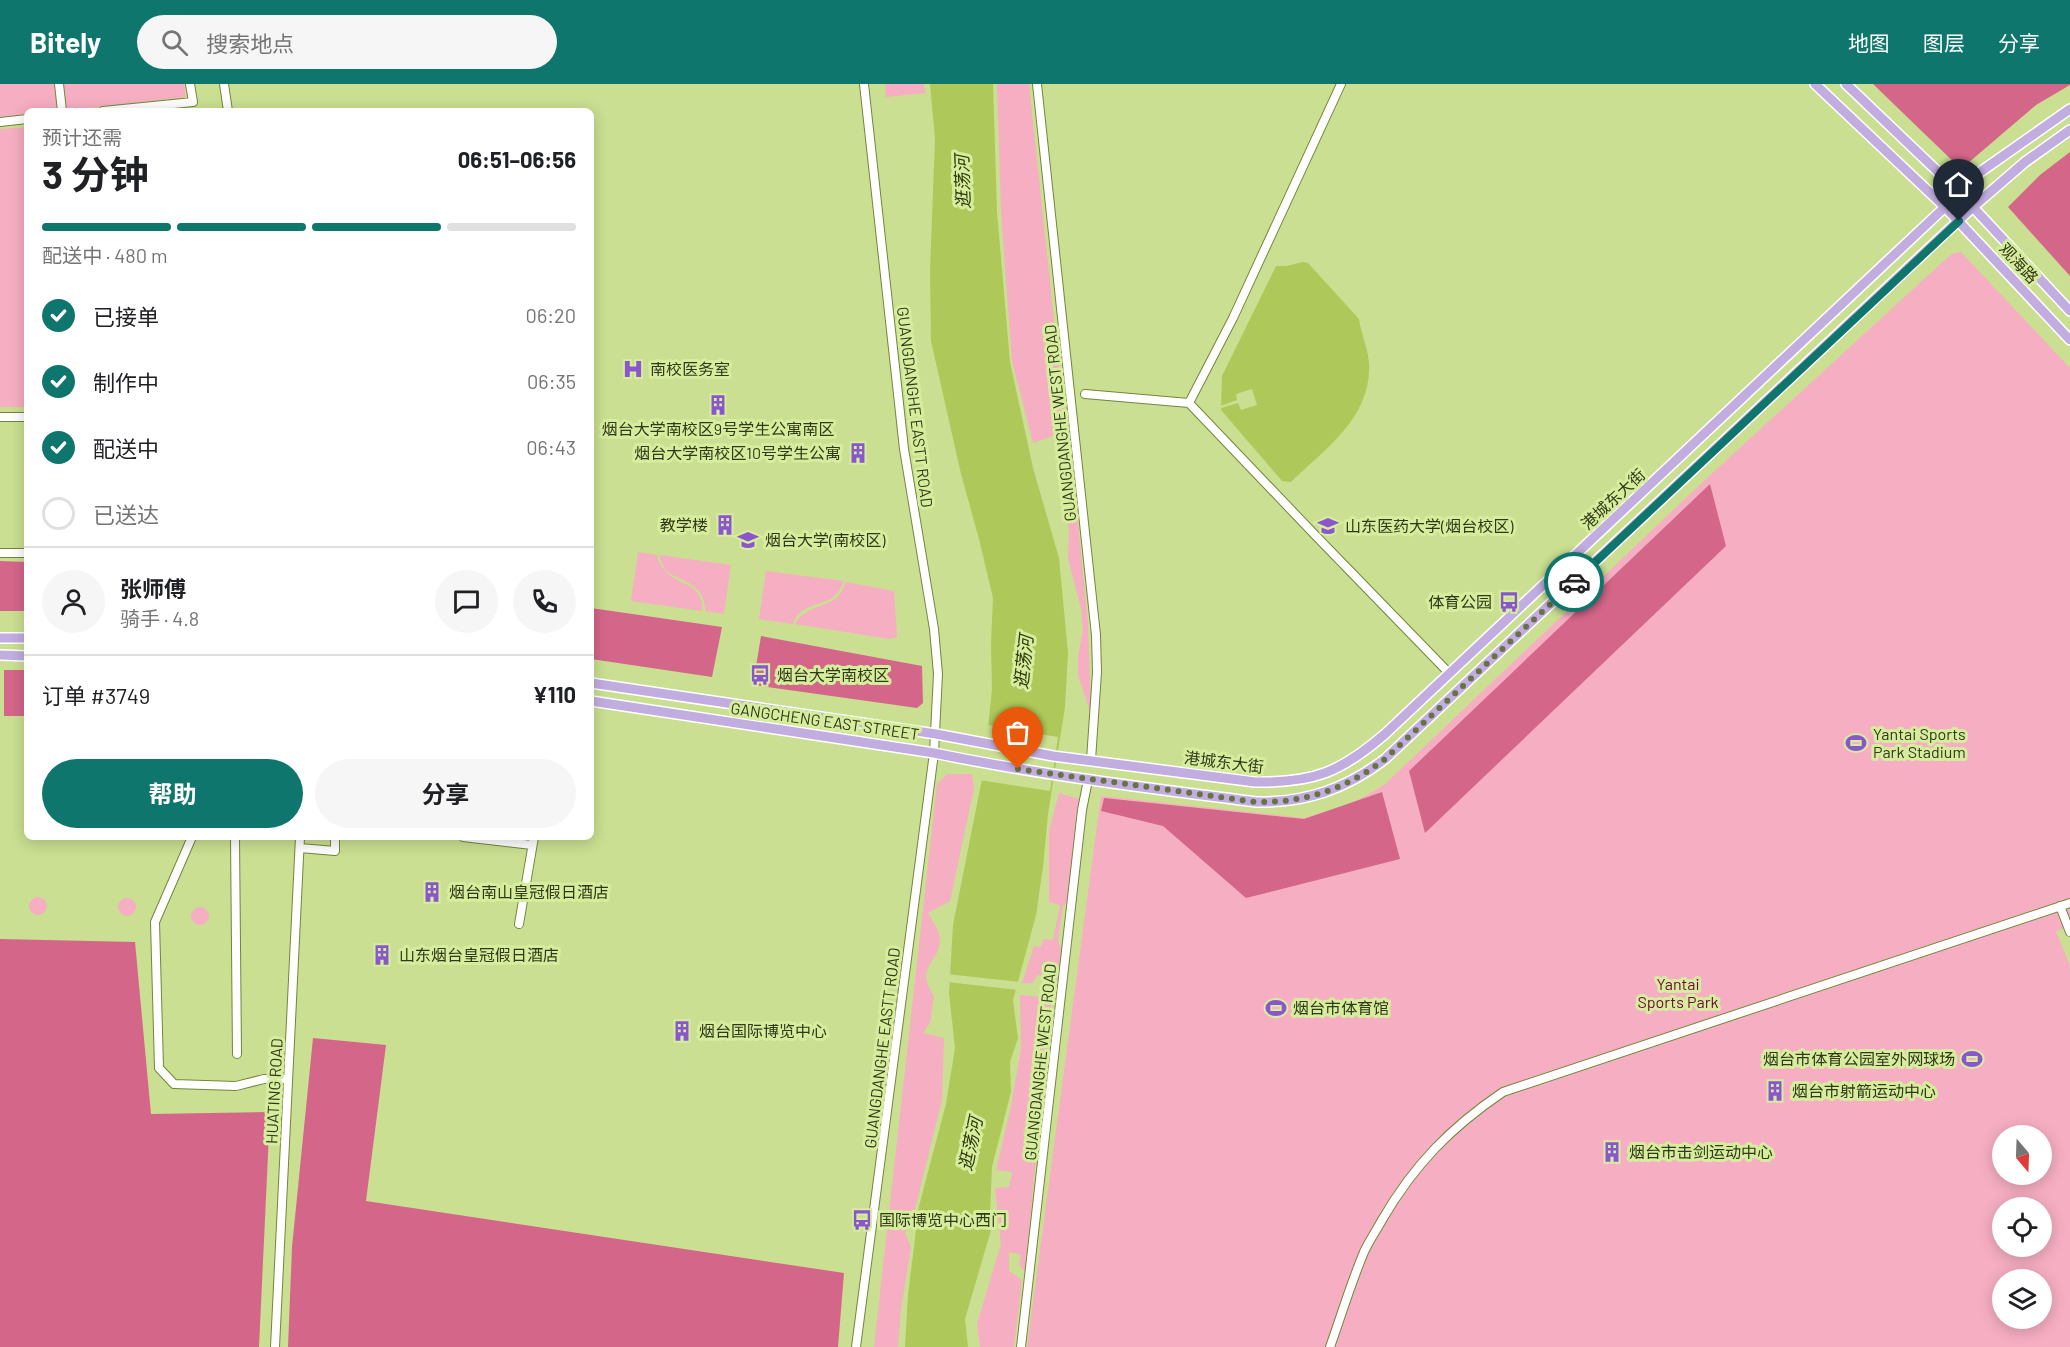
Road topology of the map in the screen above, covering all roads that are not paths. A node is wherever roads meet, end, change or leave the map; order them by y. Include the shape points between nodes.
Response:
1 (59, 84) edge
2 (190, 84) edge
3 (224, 84) edge
4 (864, 84) edge
5 (1037, 84) edge
6 (1341, 84) edge
7 (1815, 84) edge
8 (1846, 84) edge
9 (62, 108) edge
10 (133, 108) edge
11 (228, 108) edge
12 (2070, 109) edge
13 (24, 119) edge
14 (0, 122) edge
15 (2070, 130) edge
16 (1956, 189) junction
17 (1945, 207) junction
18 (1972, 207) junction
19 (1959, 221) junction
20 (2070, 311) edge
21 (2070, 340) edge
22 (1085, 394) dead end
23 (1189, 403) junction
24 (0, 417) edge
25 (24, 417) edge
26 (0, 553) edge
27 (24, 553) edge
28 (0, 638) edge
29 (24, 638) edge
30 (0, 655) edge
31 (24, 656) edge
32 (1449, 673) junction
33 (594, 683) edge
34 (594, 701) edge
35 (731, 704) junction
36 (728, 722) junction
37 (936, 734) junction
38 (934, 753) junction
39 (1053, 756) joint
40 (1091, 760) junction
41 (1053, 774) joint
42 (1088, 780) junction
43 (191, 840) edge
44 (235, 840) edge
45 (300, 840) edge
46 (335, 840) edge
47 (516, 840) edge
48 (533, 841) edge
49 (300, 848) junction
50 (2070, 903) edge
51 (2060, 906) junction
52 (519, 924) dead end
53 (2070, 932) edge
54 (237, 1054) dead end
55 (288, 1079) junction
56 (275, 1347) edge
57 (856, 1347) edge
58 (1021, 1347) edge
59 (1329, 1347) edge

1 - 9 street
2 - 10 street via 193,102
3 - 11 street
4 - 37 street, GUANGDANGHE EASTT ROAD via 904,449 934,629 938,674
5 - 40 street, GUANGDANGHE WEST ROAD via 1096,635
6 - 23 street via 1233,318
7 - 17 main road, 观海路
8 - 16 main road, 观海路
12 - 16 main road, 港城东大街
13 - 14 street
15 - 18 main road, 港城东大街
16 - 17 main road, 港城东大街
16 - 18 main road, 观海路
17 - 19 main road, 观海路
17 - 32 main road, 港城东大街
18 - 19 main road, 港城东大街
18 - 20 main road, 观海路
19 - 21 main road, 观海路
19 - 42 main road, 港城东大街 via 1366,773 1332,790 1280,802
22 - 23 street
23 - 32 street
24 - 25 street
26 - 27 street
28 - 29 main road
30 - 31 main road
32 - 40 main road, 港城东大街 via 1366,750 1328,773 1305,780 1256,782
33 - 35 main road, GANGCHENG EAST STREET
34 - 36 main road, GANGCHENG EAST STREET
35 - 36 main road
35 - 37 main road, GANGCHENG EAST STREET
36 - 38 main road, GANGCHENG EAST STREET
37 - 38 street, GUANGDANGHE EASTT ROAD
37 - 39 main road, GANGCHENG EAST STREET
38 - 41 main road, GANGCHENG EAST STREET
38 - 57 street, GUANGDANGHE EASTT ROAD
39 - 40 main road, 港城东大街
41 - 42 main road, 港城东大街
42 - 58 street, GUANGDANGHE WEST ROAD
43 - 55 street via 154,922 159,1068 174,1084 236,1086 264,1079
44 - 54 street
45 - 49 street, HUATING ROAD
46 - 49 street via 335,851
47 - 48 street
48 - 52 street
49 - 55 street, HUATING ROAD
50 - 51 street
51 - 53 street
51 - 59 street via 1503,1092 1471,1114 1436,1147 1391,1205 1364,1251
55 - 56 street, HUATING ROAD

